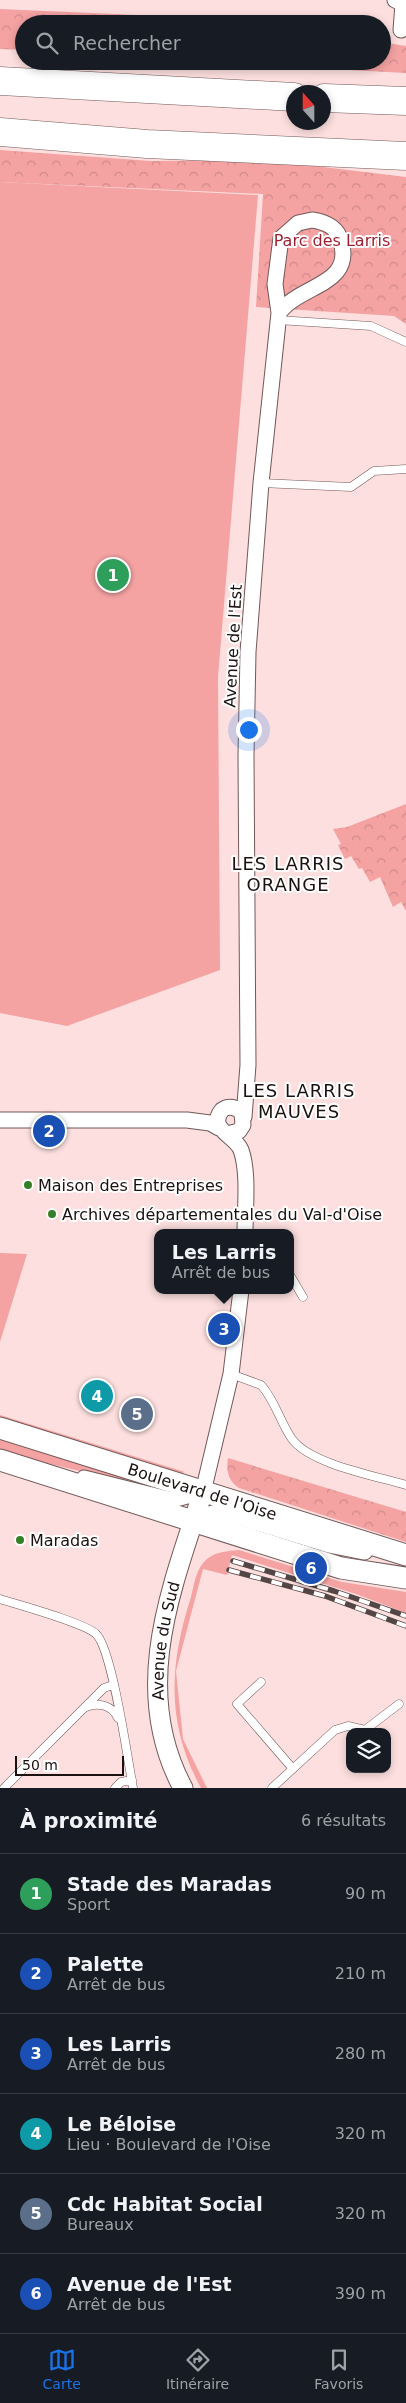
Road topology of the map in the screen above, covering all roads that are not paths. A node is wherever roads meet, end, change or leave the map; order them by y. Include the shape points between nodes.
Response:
1 (395, 0) edge
2 (401, 30) dead end
3 (0, 81) edge
4 (286, 97) edge
5 (331, 98) edge
6 (406, 102) edge
7 (0, 132) edge
8 (406, 156) edge
9 (278, 317) junction
10 (406, 342) edge
11 (406, 469) edge
12 (262, 482) junction
13 (247, 1071) junction
14 (222, 1110) junction
15 (244, 1119) junction
16 (0, 1120) edge
17 (187, 1120) junction
18 (223, 1131) junction
19 (244, 1163) junction
20 (245, 1229) edge
21 (294, 1282) edge
22 (241, 1294) edge
23 (303, 1297) dead end
24 (231, 1374) junction
25 (0, 1428) edge
26 (9, 1462) edge
27 (406, 1486) edge
28 (203, 1492) junction
29 (194, 1520) junction
30 (406, 1557) edge
31 (406, 1578) edge
32 (0, 1599) edge
33 (261, 1682) dead end
34 (113, 1685) junction
35 (399, 1704) dead end
36 (84, 1708) junction
37 (122, 1727) junction
38 (293, 1769) junction
39 (132, 1784) edge
40 (4, 1788) edge
41 (115, 1788) edge
42 (183, 1788) edge
43 (272, 1788) edge

1 - 2 street via 403,4
3 - 4 highway
5 - 6 highway
7 - 8 highway via 147,144
9 - 9 street, Avenue de l'Est via 296,296 330,279 340,269 343,256 341,240 326,223 304,221 290,228 281,238 275,284
9 - 10 lane via 371,326
9 - 12 street, Avenue de l'Est
11 - 12 lane via 374,471 351,487
12 - 13 street, Avenue de l'Est via 250,615 247,696
13 - 14 street, Avenue de l'Est via 236,1095
13 - 15 street, Avenue de l'Est
14 - 15 street via 236,1108
14 - 17 street
14 - 18 street via 217,1118
15 - 18 street via 238,1132
15 - 19 street, Avenue de l'Est via 248,1147
16 - 17 street
17 - 18 street via 210,1123
18 - 19 street, Avenue de l'Est via 238,1144
19 - 20 street, Avenue de l'Est
21 - 23 lane
22 - 24 street
24 - 27 lane via 261,1385 293,1439 308,1453
24 - 28 street
25 - 28 main road, Boulevard de l'Oise
26 - 28 street via 103,1481 159,1499 178,1500
26 - 29 main road, Boulevard de l'Oise
28 - 29 street, Avenue du Sud
28 - 30 main road, Boulevard de l'Oise
29 - 30 street via 217,1514 238,1515 329,1543
29 - 31 main road, Boulevard de l'Oise via 341,1568
29 - 42 street, Avenue du Sud via 165,1619 156,1673 161,1728
32 - 34 lane via 92,1630 106,1650
33 - 38 lane via 237,1704
34 - 36 lane via 104,1688
34 - 37 lane
35 - 38 lane via 365,1730 348,1726 335,1730
36 - 37 lane via 106,1706 116,1713
36 - 40 lane
37 - 39 lane
38 - 43 lane
39 - 41 lane via 121,1782

